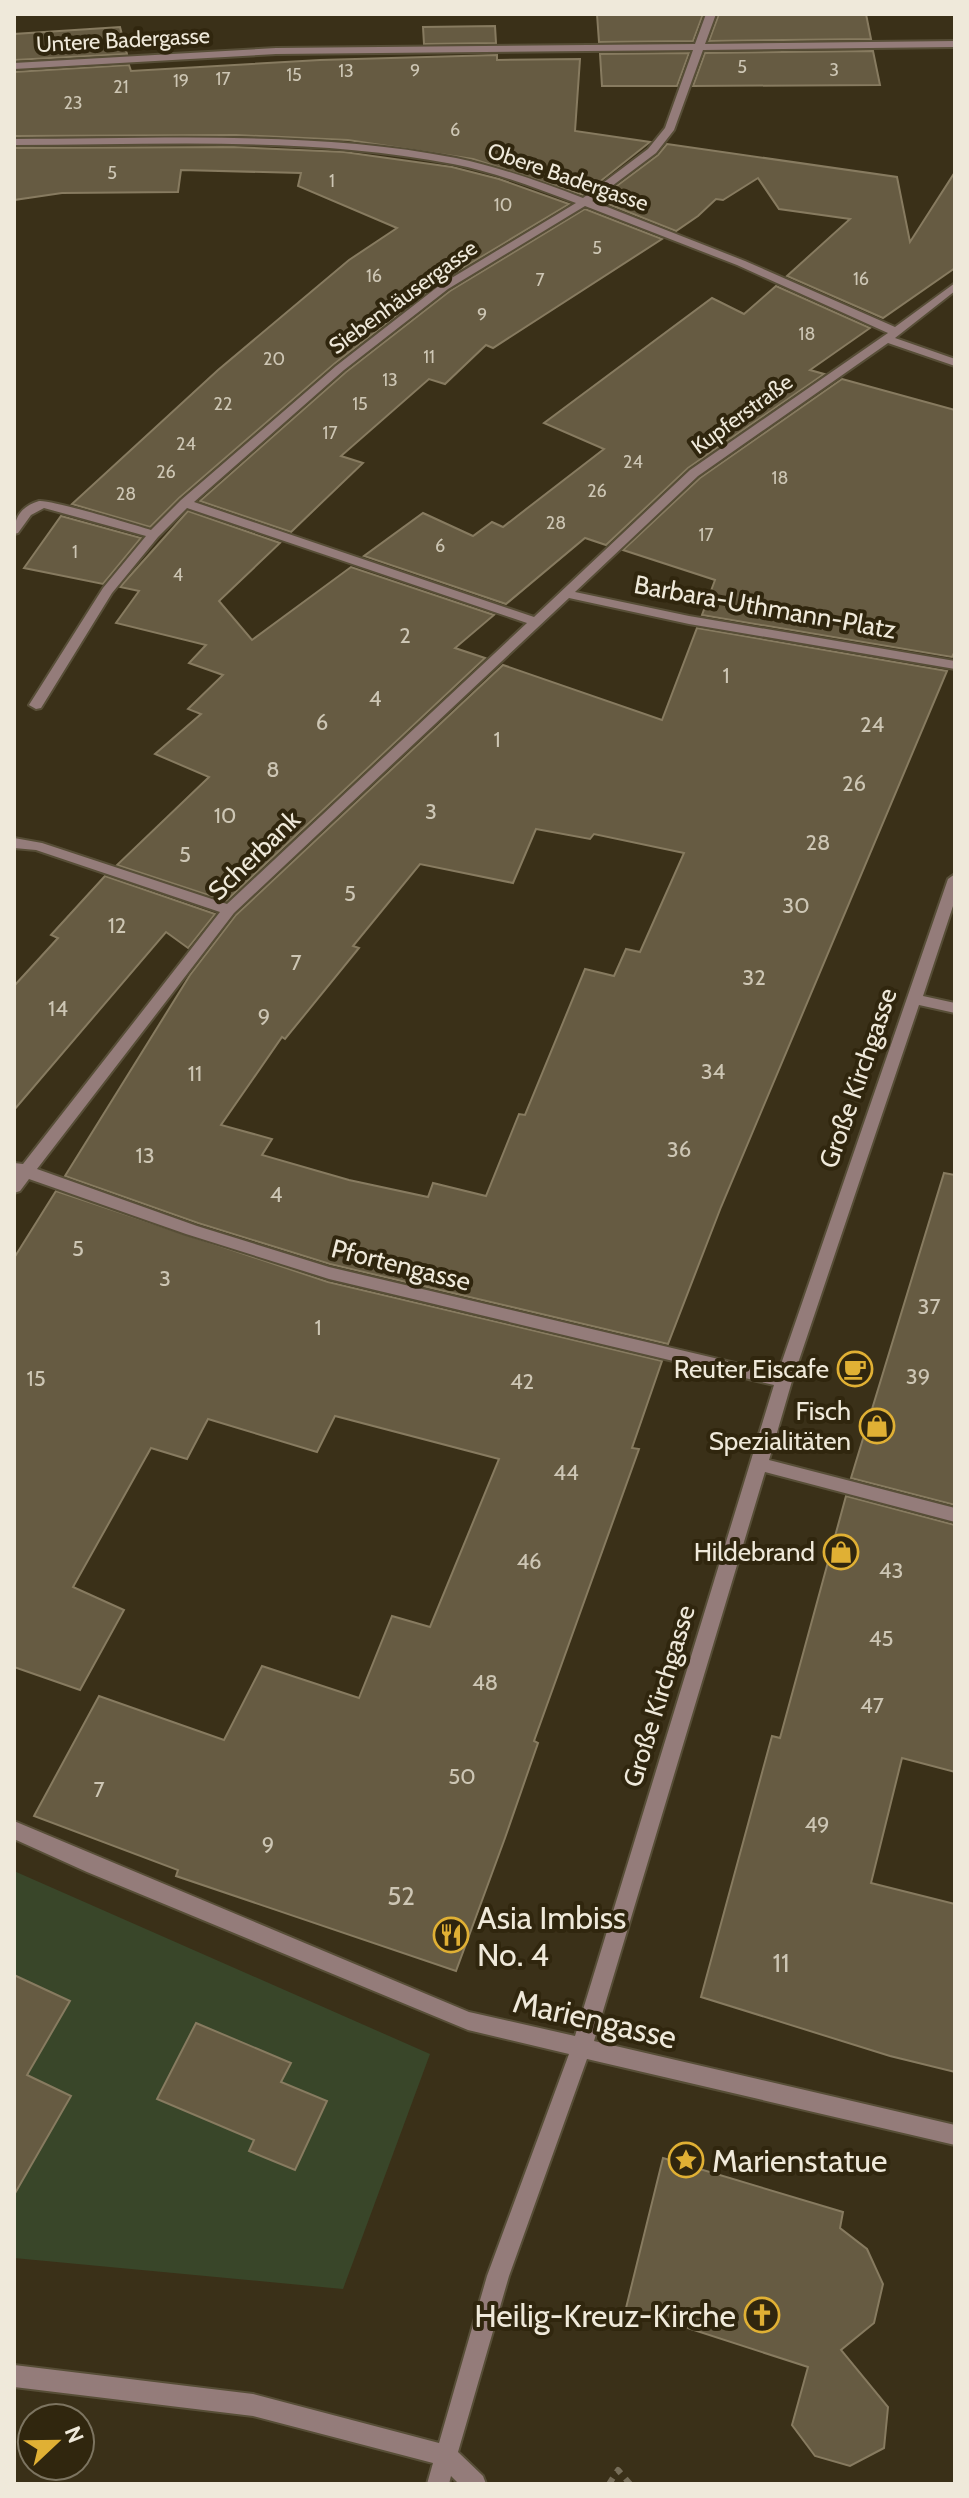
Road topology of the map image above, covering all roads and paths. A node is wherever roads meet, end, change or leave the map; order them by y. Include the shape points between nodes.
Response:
1 (711, 14) edge
2 (955, 44) edge
3 (700, 47) junction
4 (14, 66) edge
5 (14, 142) edge
6 (584, 202) junction
7 (955, 286) edge
8 (892, 335) junction
9 (955, 363) edge
10 (185, 503) junction
11 (14, 530) edge
12 (154, 534) junction
13 (568, 594) junction
14 (534, 621) junction
15 (955, 665) edge
16 (36, 705) dead end
17 (14, 843) edge
18 (955, 879) edge
19 (229, 910) junction
20 (914, 999) junction
21 (955, 1008) edge
22 (19, 1170) edge
23 (14, 1187) edge
24 (784, 1381) junction
25 (759, 1464) junction
26 (955, 1515) edge
27 (14, 1830) edge
28 (582, 2046) junction
29 (955, 2135) edge
30 (14, 2376) edge
31 (447, 2456) junction
32 (438, 2484) edge
33 (475, 2484) edge
34 (609, 2484) edge
35 (630, 2484) edge

1 - 3 street, Siebenhäusergasse
2 - 3 street, Untere Badergasse
3 - 4 street, Untere Badergasse via 276,51
3 - 6 street, Siebenhäusergasse via 670,128 652,151
5 - 6 street, Obere Badergasse via 265,142 376,150 455,161
6 - 8 street, Obere Badergasse via 741,263
6 - 10 street, Siebenhäusergasse via 444,287 340,368
7 - 8 street, Kupferstraße
8 - 9 street, Obere Badergasse
8 - 13 street, Kupferstraße via 694,473
10 - 12 street, Siebenhäusergasse
10 - 14 street
11 - 12 street via 27,512 43,504
12 - 16 street, Siebenhäusergasse via 107,591
13 - 14 street, Scherbank
13 - 15 street, Barbara-Uthmann-Platz
14 - 19 street, Scherbank
17 - 19 street
18 - 20 street, Große Kirchgasse
19 - 22 street, Scherbank
20 - 21 street
20 - 24 street, Große Kirchgasse
22 - 23 street, Scherbank
22 - 24 street, Pfortengasse via 329,1273
24 - 25 street, Große Kirchgasse
25 - 26 street
25 - 28 street, Große Kirchgasse
27 - 28 street, Mariengasse via 468,2021
28 - 29 street, Mariengasse
28 - 31 street, Große Kirchgasse via 498,2276
30 - 31 street via 253,2405
31 - 32 street, Große Kirchgasse
31 - 33 street
34 - 35 path via 618,2470

